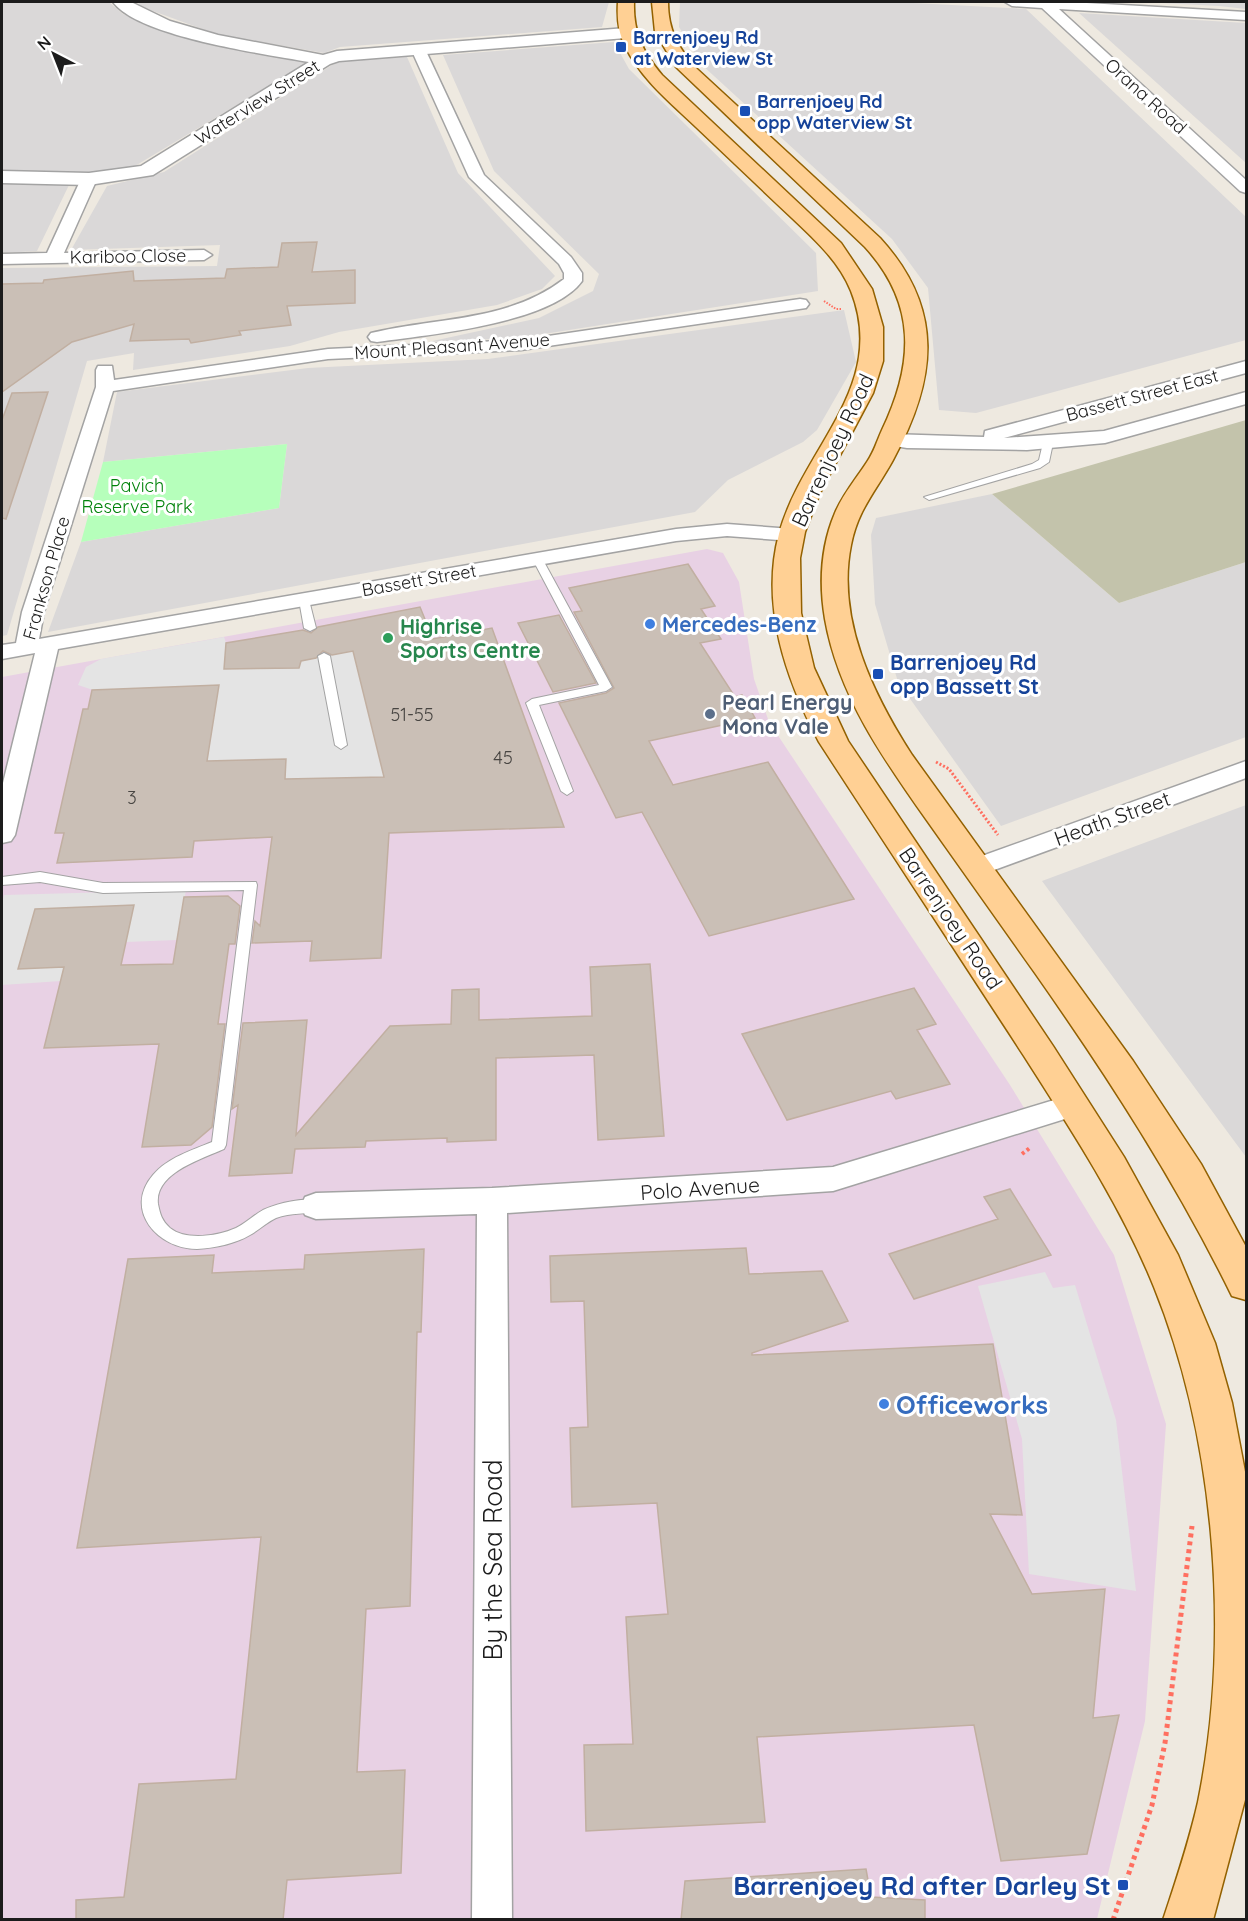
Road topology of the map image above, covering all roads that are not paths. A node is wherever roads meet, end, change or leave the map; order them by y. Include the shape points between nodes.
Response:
1 (120, 2) edge
2 (626, 2) edge
3 (660, 2) edge
4 (1012, 2) edge
5 (1046, 4) junction
6 (1246, 16) edge
7 (663, 31) junction
8 (626, 33) junction
9 (418, 49) junction
10 (324, 60) junction
11 (2, 177) edge
12 (89, 179) junction
13 (1246, 188) edge
14 (204, 255) dead end
15 (53, 258) junction
16 (2, 259) edge
17 (800, 304) road end
18 (304, 357) junction
19 (1246, 367) edge
20 (105, 378) joint
21 (1246, 398) edge
22 (1037, 422) junction
23 (846, 426) junction
24 (890, 440) junction
25 (968, 441) junction
26 (1048, 443) junction
27 (929, 497) dead end
28 (792, 535) junction
29 (838, 541) junction
30 (538, 560) junction
31 (304, 600) junction
32 (310, 628) dead end
33 (37, 646) junction
34 (2, 652) edge
35 (324, 656) dead end
36 (341, 745) dead end
37 (1246, 769) edge
38 (567, 791) dead end
39 (2, 835) edge
40 (977, 867) junction
41 (2, 881) edge
42 (1074, 1105) junction
43 (492, 1202) junction
44 (316, 1206) joint
45 (1246, 1284) edge
46 (492, 1920) edge
47 (1188, 1920) edge

1 - 10 street via 201,35
2 - 8 main road, Barrenjoey Road
3 - 7 main road, Barrenjoey Road
4 - 5 street
5 - 6 street
5 - 13 street, Orana Road
7 - 8 main road, Waterview Street
7 - 24 main road, Barrenjoey Road via 691,73 870,240 907,290 919,349 914,382
8 - 9 street, Waterview Street
8 - 23 main road, Barrenjoey Road via 656,79 834,247 866,296 875,345 870,377
9 - 10 street, Waterview Street via 354,53
9 - 18 street via 477,177 565,261 573,281 561,293 510,312 341,343
10 - 12 street, Waterview Street via 146,171
11 - 12 street, Waterview Street
12 - 15 street, Kariboo Close
14 - 15 street, Kariboo Close
15 - 16 street, Kariboo Close
17 - 18 street, Mount Pleasant Avenue via 521,345
18 - 20 street, Mount Pleasant Avenue
19 - 22 street, Bassett Street East
20 - 33 street, Frankson Place via 33,612
21 - 26 street, Bassett Street East via 1105,437
22 - 25 street, Bassett Street East
22 - 26 street, Bassett Street East
23 - 24 main road, Bassett Street East
23 - 28 main road, Barrenjoey Road via 814,482
24 - 25 street, Bassett Street East
24 - 29 main road, Barrenjoey Road via 878,465 859,487
25 - 26 street, Bassett Street East
26 - 27 lane via 1044,462 1036,466
28 - 29 main road, Bassett Street
28 - 30 street, Bassett Street via 741,530 704,532
28 - 42 main road, Barrenjoey Road via 786,598 790,629 819,716
29 - 40 main road, Barrenjoey Road via 838,614 857,682 877,721
30 - 31 street, Bassett Street
30 - 38 lane via 606,687 532,703
31 - 32 lane
31 - 33 street, Bassett Street
33 - 34 street, Bassett Street
33 - 39 street, Frankson Place
35 - 36 lane
37 - 40 street, Heath Street
40 - 45 main road, Barrenjoey Road via 1167,1142 1226,1241
41 - 44 lane via 40,877 103,888 251,885 219,1145 166,1173 150,1191 150,1210 172,1240 202,1244 242,1233 274,1212
42 - 43 street, Polo Avenue via 833,1179
42 - 47 main road, Barrenjoey Road via 1128,1197 1174,1289 1198,1353 1228,1490 1237,1613 1233,1709 1224,1785
43 - 44 street, Polo Avenue
43 - 46 street, By the Sea Road

